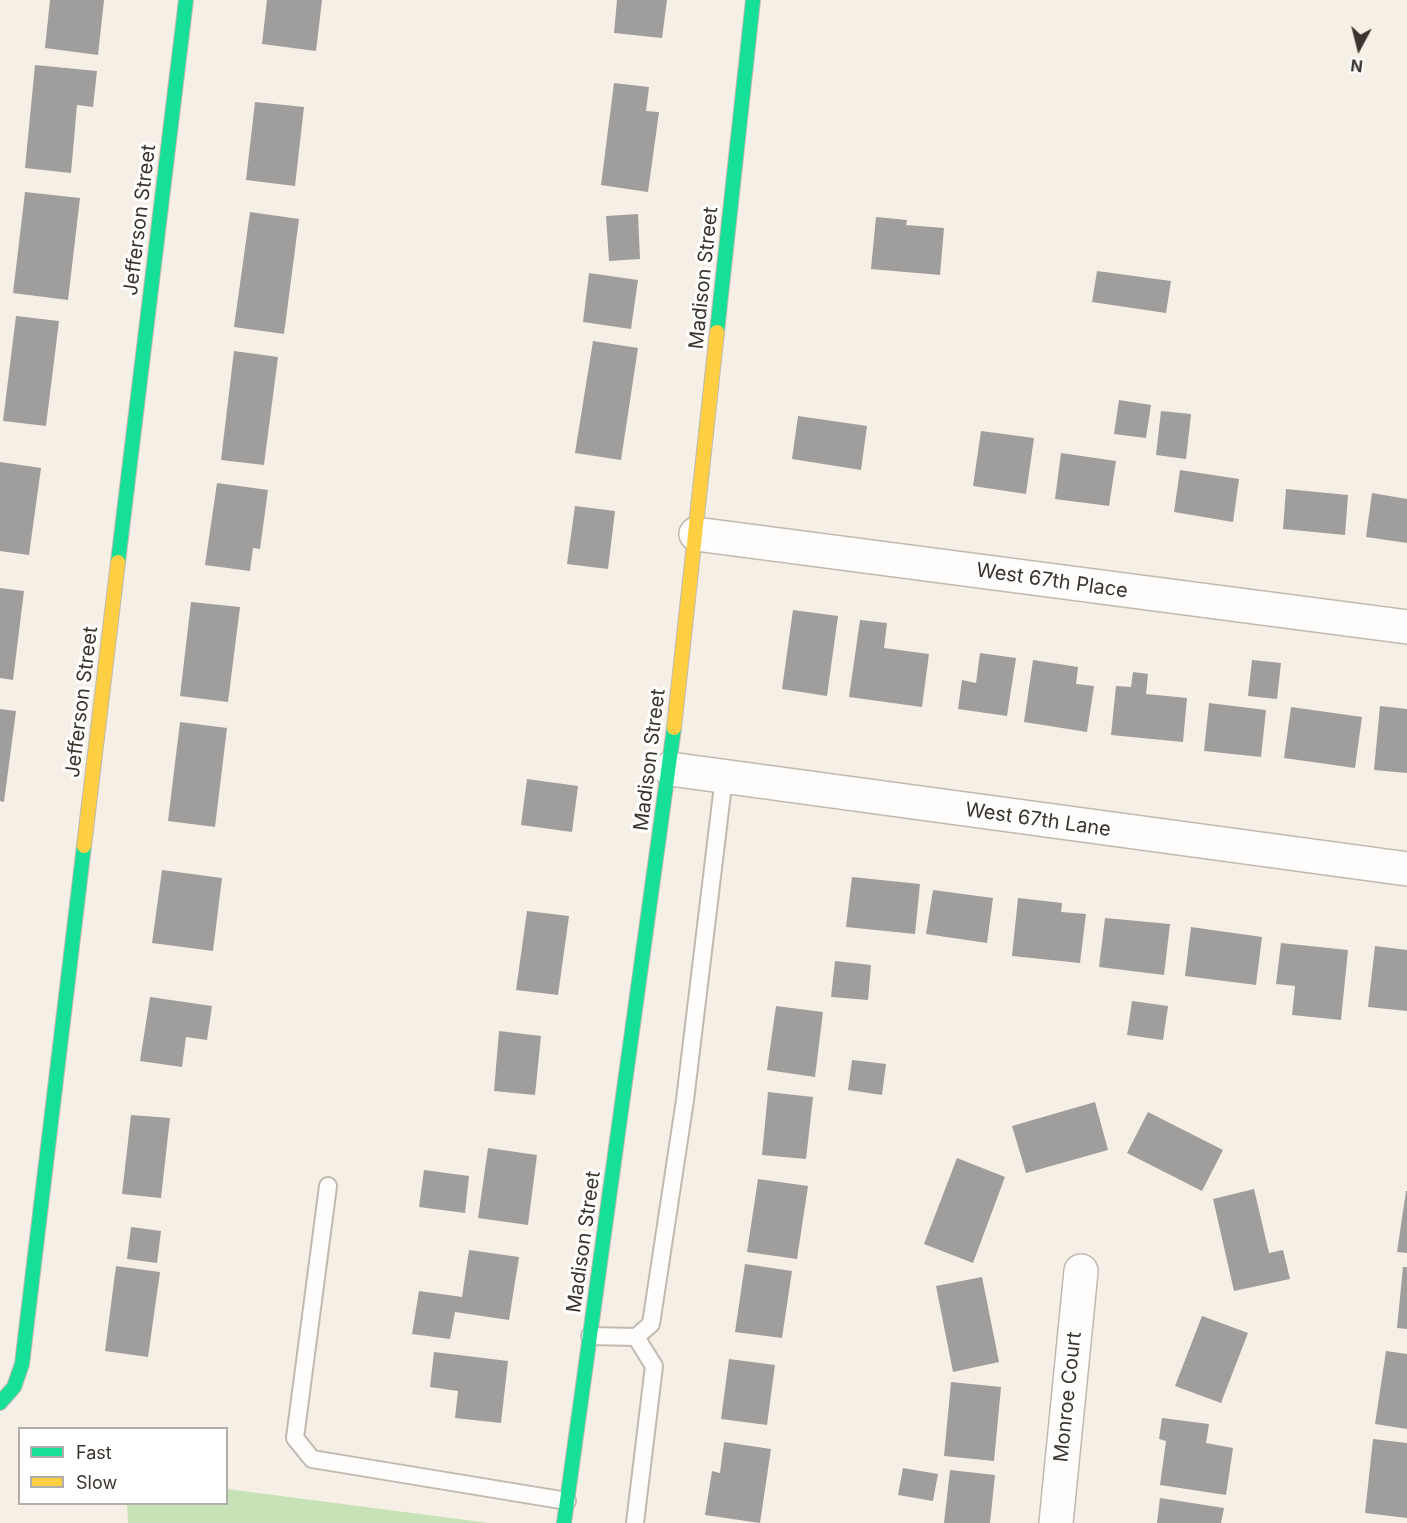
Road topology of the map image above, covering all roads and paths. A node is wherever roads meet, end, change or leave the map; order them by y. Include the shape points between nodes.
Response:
1 (186, 0) edge
2 (753, 0) edge
3 (696, 534) junction
4 (1407, 627) edge
5 (670, 769) junction
6 (724, 777) junction
7 (1407, 869) edge
8 (328, 1186) dead end
9 (1081, 1271) dead end
10 (590, 1336) junction
11 (636, 1337) junction
12 (0, 1403) edge
13 (567, 1501) junction
14 (564, 1523) edge
15 (635, 1523) edge
16 (1056, 1523) edge

1 - 12 street, Jefferson Street via 22,1364 14,1387
2 - 3 street, Madison Street
3 - 4 street, West 67th Place
3 - 5 street, Madison Street
5 - 6 street, West 67th Lane
5 - 10 street, Madison Street
6 - 7 street, West 67th Lane
6 - 11 lane via 708,926 663,1251 651,1324
8 - 13 lane via 295,1438 312,1459
9 - 16 street, Monroe Court
10 - 11 lane
10 - 13 street, Madison Street
11 - 15 lane via 654,1366
13 - 14 street, Madison Street

